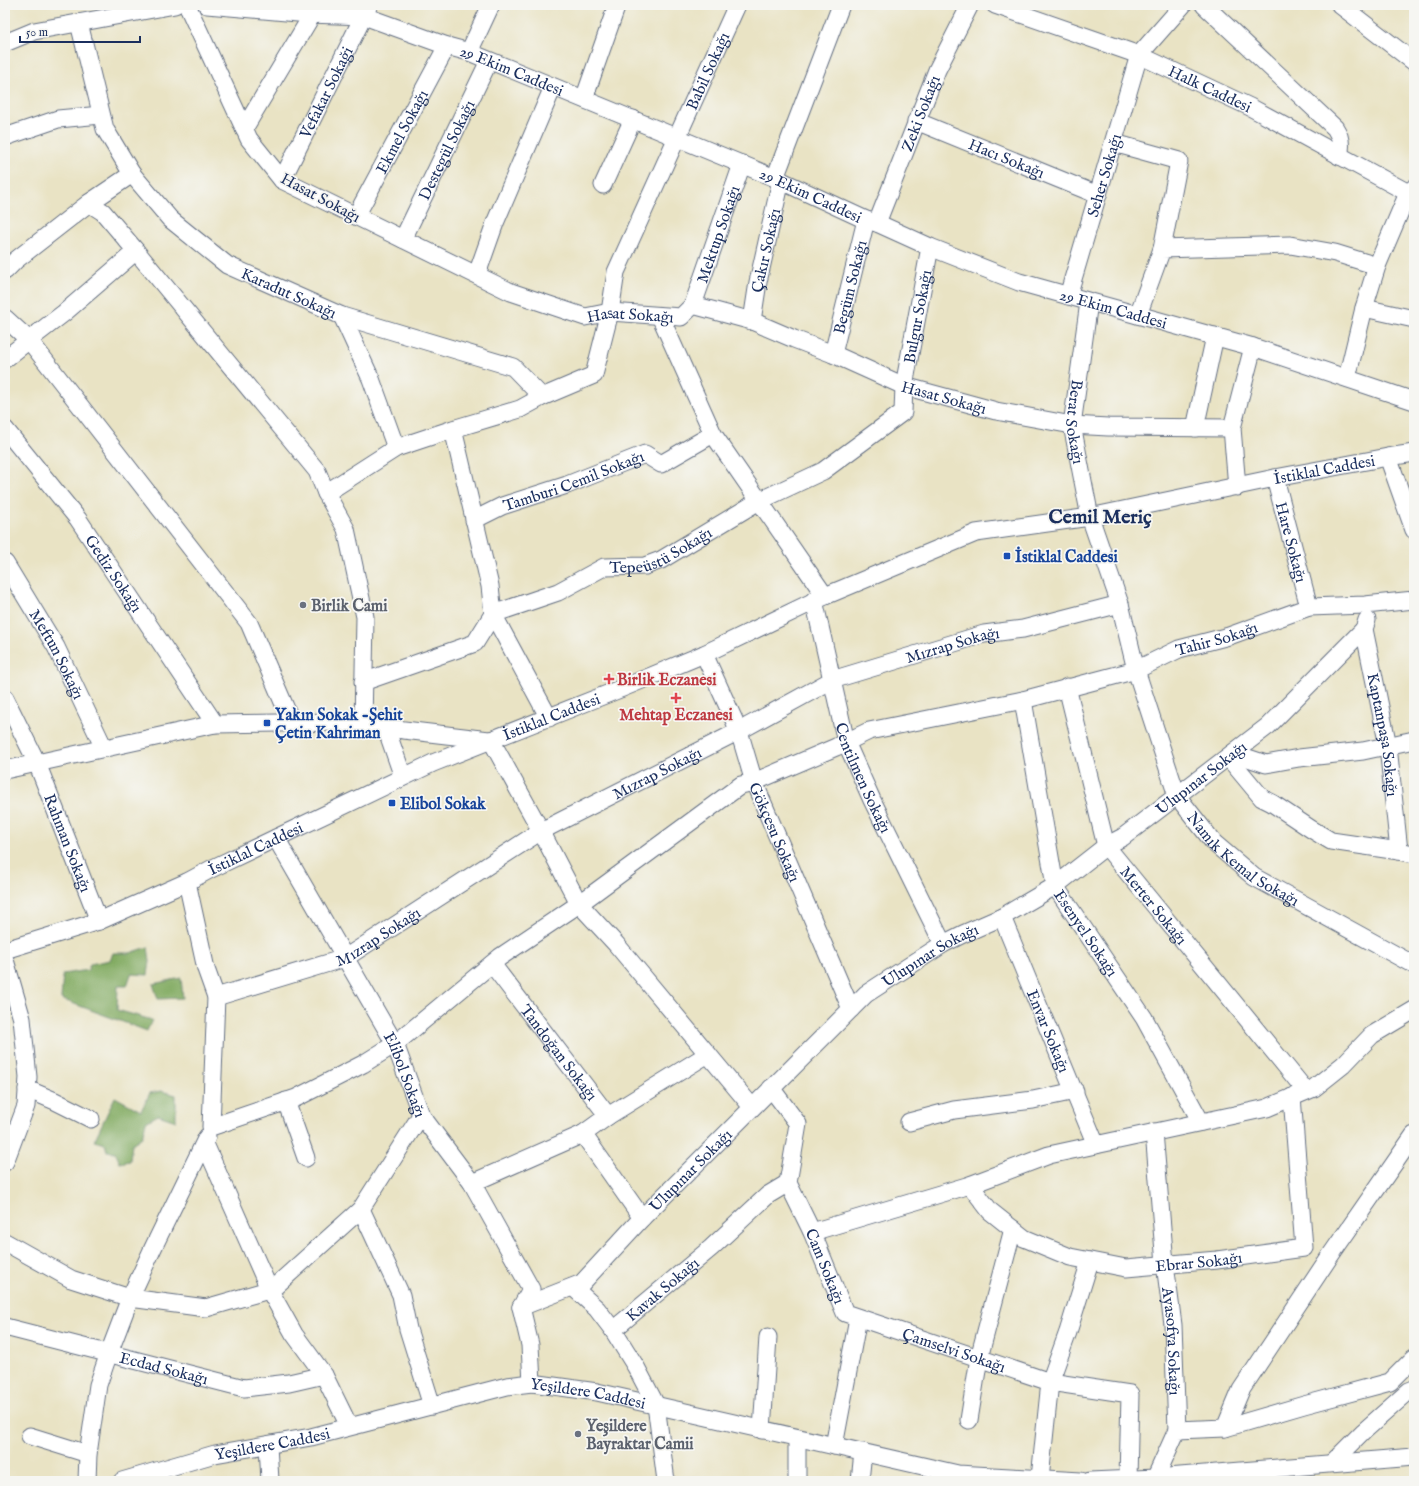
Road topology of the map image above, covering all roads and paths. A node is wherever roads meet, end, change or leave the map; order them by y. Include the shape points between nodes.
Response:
1 (175, 5) edge
2 (187, 5) edge
3 (207, 5) edge
4 (491, 5) edge
5 (617, 5) edge
6 (737, 5) edge
7 (841, 5) edge
8 (970, 5) edge
9 (1183, 5) edge
10 (1204, 5) edge
11 (1340, 5) edge
12 (999, 6) edge
13 (258, 7) edge
14 (366, 10) edge
15 (312, 14) junction
16 (79, 23) junction
17 (5, 43) edge
18 (447, 46) junction
19 (469, 52) junction
20 (1140, 55) junction
21 (489, 61) junction
22 (1414, 62) edge
23 (553, 87) junction
24 (584, 99) junction
25 (102, 115) junction
26 (633, 119) junction
27 (916, 121) junction
28 (244, 129) junction
29 (676, 136) junction
30 (5, 137) edge
31 (1114, 143) junction
32 (1339, 156) junction
33 (742, 164) junction
34 (132, 174) junction
35 (778, 179) junction
36 (282, 180) junction
37 (603, 186) dead end
38 (1412, 193) edge
39 (1098, 195) junction
40 (89, 203) junction
41 (356, 216) junction
42 (871, 222) junction
43 (403, 239) junction
44 (930, 248) junction
45 (1162, 249) junction
46 (136, 251) junction
47 (1377, 266) junction
48 (6, 268) edge
49 (477, 274) junction
50 (1068, 296) junction
51 (1089, 302) junction
52 (693, 305) junction
53 (1364, 308) junction
54 (610, 312) junction
55 (1138, 315) junction
56 (342, 316) junction
57 (660, 316) junction
58 (5, 318) edge
59 (1414, 319) edge
60 (752, 321) junction
61 (1215, 336) junction
62 (28, 340) junction
63 (1253, 346) junction
64 (833, 354) junction
65 (5, 359) edge
66 (1348, 378) junction
67 (904, 386) junction
68 (542, 397) junction
69 (1414, 401) edge
70 (1072, 425) junction
71 (452, 428) junction
72 (1195, 428) junction
73 (1232, 428) junction
74 (5, 429) edge
75 (713, 434) junction
76 (396, 448) junction
77 (1414, 453) edge
78 (1388, 457) junction
79 (1275, 478) junction
80 (1237, 487) junction
81 (326, 492) junction
82 (759, 500) junction
83 (1090, 517) junction
84 (474, 520) junction
85 (1414, 530) edge
86 (5, 563) edge
87 (819, 598) junction
88 (1414, 600) edge
89 (1120, 604) junction
90 (1371, 604) junction
91 (1309, 607) junction
92 (492, 614) junction
93 (1364, 628) junction
94 (704, 654) junction
95 (1136, 670) junction
96 (832, 680) junction
97 (364, 682) junction
98 (1067, 687) junction
99 (5, 698) edge
100 (1023, 700) junction
101 (549, 718) junction
102 (292, 723) junction
103 (215, 724) junction
104 (363, 725) junction
105 (386, 728) junction
106 (739, 731) junction
107 (491, 740) junction
108 (1414, 740) edge
109 (846, 742) junction
110 (1388, 746) junction
111 (104, 748) junction
112 (1231, 755) junction
113 (36, 764) junction
114 (5, 770) edge
115 (403, 777) junction
116 (754, 782) junction
117 (1177, 796) junction
118 (542, 831) junction
119 (276, 838) junction
120 (1106, 846) junction
121 (1406, 852) edge
122 (187, 882) junction
123 (1055, 886) junction
124 (579, 904) junction
125 (1002, 917) junction
126 (99, 921) junction
127 (943, 944) junction
128 (5, 950) edge
129 (345, 958) junction
130 (5, 960) edge
131 (492, 964) junction
132 (1414, 965) edge
133 (216, 997) junction
134 (851, 1009) junction
135 (1414, 1010) edge
136 (395, 1044) junction
137 (708, 1054) junction
138 (771, 1088) junction
139 (27, 1089) junction
140 (1075, 1091) junction
141 (1299, 1094) junction
142 (286, 1101) junction
143 (752, 1107) junction
144 (421, 1115) junction
145 (608, 1116) junction
146 (91, 1119) dead end
147 (909, 1122) dead end
148 (1201, 1122) junction
149 (211, 1127) junction
150 (1154, 1132) junction
151 (583, 1134) junction
152 (1414, 1136) edge
153 (205, 1144) junction
154 (1096, 1145) junction
155 (306, 1158) dead end
156 (5, 1162) edge
157 (472, 1183) junction
158 (788, 1183) junction
159 (970, 1185) junction
160 (361, 1209) junction
161 (642, 1218) junction
162 (1013, 1229) junction
163 (812, 1232) junction
164 (5, 1242) edge
165 (1090, 1261) junction
166 (1165, 1264) junction
167 (572, 1287) junction
168 (270, 1291) junction
169 (130, 1298) junction
170 (521, 1307) junction
171 (858, 1318) junction
172 (5, 1327) edge
173 (613, 1330) junction
174 (768, 1337) dead end
175 (109, 1353) junction
176 (979, 1358) junction
177 (1414, 1358) edge
178 (324, 1375) junction
179 (1050, 1382) junction
180 (532, 1383) junction
181 (1414, 1389) edge
182 (656, 1405) junction
183 (432, 1406) junction
184 (969, 1420) dead end
185 (349, 1426) junction
186 (1224, 1428) junction
187 (762, 1430) junction
188 (1177, 1430) junction
189 (30, 1436) dead end
190 (797, 1438) junction
191 (268, 1445) junction
192 (834, 1446) junction
193 (863, 1452) junction
194 (88, 1454) junction
195 (1414, 1457) edge
196 (1332, 1463) junction
197 (943, 1476) edge
198 (1040, 1478) junction
199 (1128, 1479) junction
200 (1155, 1479) edge
201 (87, 1481) edge
202 (122, 1481) edge
203 (270, 1481) edge
204 (666, 1481) edge
205 (797, 1481) edge
206 (860, 1481) edge
207 (1082, 1481) edge
208 (1090, 1481) edge

1 - 16 street
2 - 28 street, Hasat Sokağı
3 - 13 street, 29 Ekim Caddesi
4 - 19 street
5 - 24 street
6 - 29 street, Babil Sokağı
7 - 35 street, Çakır Sokağı
8 - 27 street, Zeki Sokağı via 937,70
9 - 20 street
10 - 32 street via 1335,128 1341,143
11 - 22 street
12 - 20 street, Halk Caddesi
13 - 15 street, 29 Ekim Caddesi
14 - 15 street, 29 Ekim Caddesi
14 - 18 street, 29 Ekim Caddesi
14 - 36 street, Vefakar Sokaği
15 - 28 street
16 - 17 street via 34,31
16 - 25 street, Karadut Sokağı
18 - 19 street, 29 Ekim Caddesi
18 - 41 street, Ekmel Sokağı
19 - 21 street, 29 Ekim Caddesi
20 - 31 street, Seher Sokağı
20 - 32 street, Halk Caddesi via 1250,108
21 - 23 street, 29 Ekim Caddesi
21 - 43 street, Destegül Sokağı
23 - 24 street, 29 Ekim Caddesi
23 - 49 street via 495,223
24 - 26 street, 29 Ekim Caddesi
25 - 30 street via 58,119
25 - 34 street, Karadut Sokağı via 105,129
26 - 29 street, 29 Ekim Caddesi
26 - 37 street
27 - 39 street, Hacı Sokağı
27 - 42 street, Zeki Sokağı
28 - 36 street, Hasat Sokağı via 248,139
29 - 33 street, 29 Ekim Caddesi
29 - 54 street, Babil Sokağı via 616,272
31 - 39 street, Seher Sokağı
31 - 45 street via 1179,161
32 - 38 street, Halk Caddesi
33 - 35 street, 29 Ekim Caddesi
33 - 52 street, Mektup Sokağı
34 - 40 street
34 - 56 street, Karadut Sokağı via 170,219 227,265
35 - 42 street, 29 Ekim Caddesi
35 - 60 street, Çakır Sokağı
36 - 41 street, Hasat Sokağı
38 - 47 street
39 - 50 street, Seher Sokağı
40 - 46 street via 103,212
40 - 48 street
41 - 43 street, Hasat Sokağı
42 - 44 street, 29 Ekim Caddesi
42 - 64 street, Begüm Sokağı
43 - 49 street, Hasat Sokağı
44 - 50 street, 29 Ekim Caddesi via 1019,282
44 - 67 street, Bulgur Sokağı
45 - 47 street via 1290,245 1335,253
45 - 55 street
46 - 62 street via 64,313
46 - 81 street via 317,471
47 - 53 street
49 - 54 street, Hasat Sokağı via 511,292 585,317
50 - 51 street, 29 Ekim Caddesi
51 - 55 street, 29 Ekim Caddesi
51 - 70 street, Berat Sokağı
52 - 57 street, Hasat Sokağı via 681,317
52 - 60 street, Hasat Sokağı
53 - 59 street
53 - 66 street
54 - 57 street, Hasat Sokağı
54 - 68 street, Babil Sokağı via 594,375
55 - 61 street, 29 Ekim Caddesi
56 - 68 street via 513,367
56 - 76 street, Karadut Sokağı via 371,379
57 - 75 street
58 - 62 street
60 - 64 street, Hasat Sokağı
61 - 63 street, 29 Ekim Caddesi
61 - 72 street
62 - 65 street
62 - 102 street via 249,623
63 - 66 street, 29 Ekim Caddesi
63 - 73 street
64 - 67 street, Hasat Sokağı
66 - 69 street, 29 Ekim Caddesi
67 - 70 street, Hasat Sokağı via 996,411
67 - 82 street, Tepeüstü Sokağı via 903,412 823,471
68 - 71 street via 520,409
70 - 72 street, Hasat Sokağı
70 - 83 street, Berat Sokağı
71 - 76 street
71 - 84 street
72 - 73 street, Hasat Sokağı
73 - 80 street
74 - 103 street, Gediz Sokağı via 78,519
75 - 82 street
75 - 84 street, Tamburi Cemil Sokağı via 662,464 645,454 567,485 502,506
76 - 81 street
77 - 78 street, İstiklal Caddesi
78 - 79 street, İstiklal Caddesi
78 - 85 street
79 - 80 street, İstiklal Caddesi
79 - 91 street, Hare Sokağı
80 - 83 street, İstiklal Caddesi
81 - 97 street via 346,529 365,617
82 - 87 street
82 - 92 street, Tepeüstü Sokağı via 661,560 645,566 604,566 558,592
83 - 87 street, İstiklal Caddesi via 976,533
83 - 89 street, Berat Sokağı
84 - 92 street via 490,586
86 - 111 street, Meftun Sokağı via 56,647
87 - 94 street, İstiklal Caddesi
87 - 96 street, Centilmen Sokağı
88 - 90 street, Tahir Sokağı
89 - 95 street, Namık Kemal Sokağı
89 - 96 street, Mızrap Sokağı via 1024,629 984,634
90 - 91 street, Tahir Sokağı
90 - 93 street, Kaptanpaşa Sokağı
91 - 95 street, Tahir Sokağı via 1229,636 1179,649
92 - 97 street via 474,642
92 - 101 street
93 - 110 street, Kaptanpaşa Sokağı
93 - 112 street, Ulupınar Sokağı via 1268,726
94 - 101 street, İstiklal Caddesi
94 - 106 street, Gökçesu Sokağı
95 - 98 street, Tahir Sokağı
95 - 117 street, Namık Kemal Sokağı
96 - 106 street, Mızrap Sokağı
96 - 109 street, Centilmen Sokağı
97 - 104 street
98 - 100 street, Tahir Sokağı
98 - 120 street, Merter Sokağı
99 - 113 street, Rahman Sokağı
100 - 109 street, Tahir Sokağı via 869,731
100 - 123 street, Esenyel Sokağı
101 - 107 street, İstiklal Caddesi
102 - 103 street
102 - 104 street via 336,722
103 - 111 street
104 - 105 street
105 - 107 street
105 - 115 street
106 - 116 street, Gökçesu Sokağı
106 - 118 street, Mızrap Sokağı
107 - 115 street, İstiklal Caddesi
107 - 118 street
108 - 110 street
109 - 116 street, Tahir Sokağı
109 - 127 street, Centilmen Sokağı
110 - 112 street via 1266,764
110 - 121 street, Kaptanpaşa Sokağı
111 - 113 street
112 - 117 street, Ulupınar Sokağı
112 - 121 street via 1262,798 1311,830 1331,841
113 - 114 street
113 - 126 street, Rahman Sokağı
115 - 119 street, İstiklal Caddesi
116 - 124 street, Tahir Sokağı via 741,785
116 - 134 street, Gökçesu Sokağı
117 - 120 street, Ulupınar Sokağı via 1123,837
117 - 132 street, Namık Kemal Sokağı via 1214,843 1254,877
118 - 124 street
118 - 129 street, Mızrap Sokağı
119 - 122 street, İstiklal Caddesi
119 - 129 street, Elibol Sokağı
120 - 123 street, Ulupınar Sokağı
120 - 141 street, Merter Sokağı
122 - 126 street, İstiklal Caddesi
122 - 133 street via 206,969
123 - 125 street, Ulupınar Sokağı
123 - 148 street, Esenyel Sokağı via 1144,1018
124 - 131 street, Tahir Sokağı
124 - 137 street
125 - 127 street, Ulupınar Sokağı
125 - 140 street, Envar Sokağı
126 - 128 street, İstiklal Caddesi
127 - 134 street, Ulupınar Sokağı via 866,994
129 - 133 street, Mızrap Sokağı
129 - 136 street, Elibol Sokağı
130 - 139 street via 22,1019
131 - 136 street, Tahir Sokağı
131 - 145 street, Tandoğan Sokağı
133 - 149 street
134 - 138 street, Ulupınar Sokağı
135 - 141 street via 1372,1035 1343,1065 1314,1088
136 - 142 street, Tahir Sokağı via 363,1064
136 - 144 street, Elibol Sokağı
137 - 143 street
137 - 145 street
138 - 143 street, Ulupınar Sokağı
138 - 158 street via 798,1124
139 - 146 street
139 - 156 street via 26,1106
140 - 147 street via 1033,1100 954,1110
140 - 154 street, Envar Sokağı
141 - 148 street via 1267,1108
141 - 166 street, Ebrar Sokağı via 1304,1248
142 - 149 street, Tahir Sokağı
142 - 155 street
143 - 161 street, Ulupınar Sokağı
144 - 157 street, Elibol Sokağı
144 - 160 street
145 - 151 street, Tandoğan Sokağı
148 - 150 street
149 - 153 street
150 - 154 street
150 - 166 street, Ayasofya Sokağı
151 - 157 street, Tandoğan Sokağı
151 - 161 street
152 - 186 street via 1241,1390
153 - 168 street
153 - 169 street
154 - 159 street via 1049,1155
157 - 170 street, Elibol Sokağı via 530,1289
158 - 163 street, Cam Sokağı
158 - 173 street, Kavak Sokağı via 768,1195 711,1248
159 - 162 street, Ebrar Sokağı via 990,1211
159 - 163 street
160 - 168 street
160 - 183 street via 401,1295 408,1328
161 - 167 street, Ulupınar Sokağı via 582,1283
162 - 165 street, Ebrar Sokağı via 1024,1238 1070,1258
162 - 176 street
163 - 171 street, Cam Sokağı via 845,1313
164 - 169 street via 71,1279
165 - 166 street, Ebrar Sokağı via 1126,1268
165 - 179 street
166 - 188 street, Ayasofya Sokağı via 1173,1325
167 - 170 street, Ulupınar Sokağı
167 - 173 street, Kavak Sokağı via 597,1309
168 - 169 street via 206,1308
168 - 178 street via 294,1334
169 - 175 street
170 - 180 street via 530,1345
171 - 176 street, Çamselvi Sokağı
171 - 192 street, Cam Sokağı
172 - 175 street, Ecdad Sokağı
173 - 182 street, Kavak Sokağı
174 - 187 street
175 - 178 street, Ecdad Sokağı via 244,1388 289,1383
175 - 194 street via 98,1385
176 - 179 street, Çamselvi Sokağı
176 - 184 street
177 - 186 street via 1390,1382
178 - 185 street
179 - 198 street
179 - 199 street, Çamselvi Sokağı via 1130,1394
180 - 182 street, Yeşildere Caddesi via 597,1392
180 - 183 street, Yeşildere Caddesi via 507,1386
181 - 196 street via 1364,1431
182 - 187 street, Yeşildere Caddesi
182 - 204 street
183 - 185 street, Yeşildere Caddesi
185 - 191 street, Yeşildere Caddesi via 311,1437
186 - 188 street
187 - 190 street, Yeşildere Caddesi
188 - 200 street
189 - 194 street
190 - 192 street, Yeşildere Caddesi
190 - 205 street
191 - 202 street, Yeşildere Caddesi via 215,1454
191 - 203 street
192 - 193 street, Yeşildere Caddesi
193 - 197 street, Yeşildere Caddesi
193 - 206 street
194 - 201 street
195 - 196 street
196 - 200 street
197 - 198 street, Yeşildere Caddesi via 958,1474
198 - 207 street, Yeşildere Caddesi
199 - 200 street
199 - 208 street

